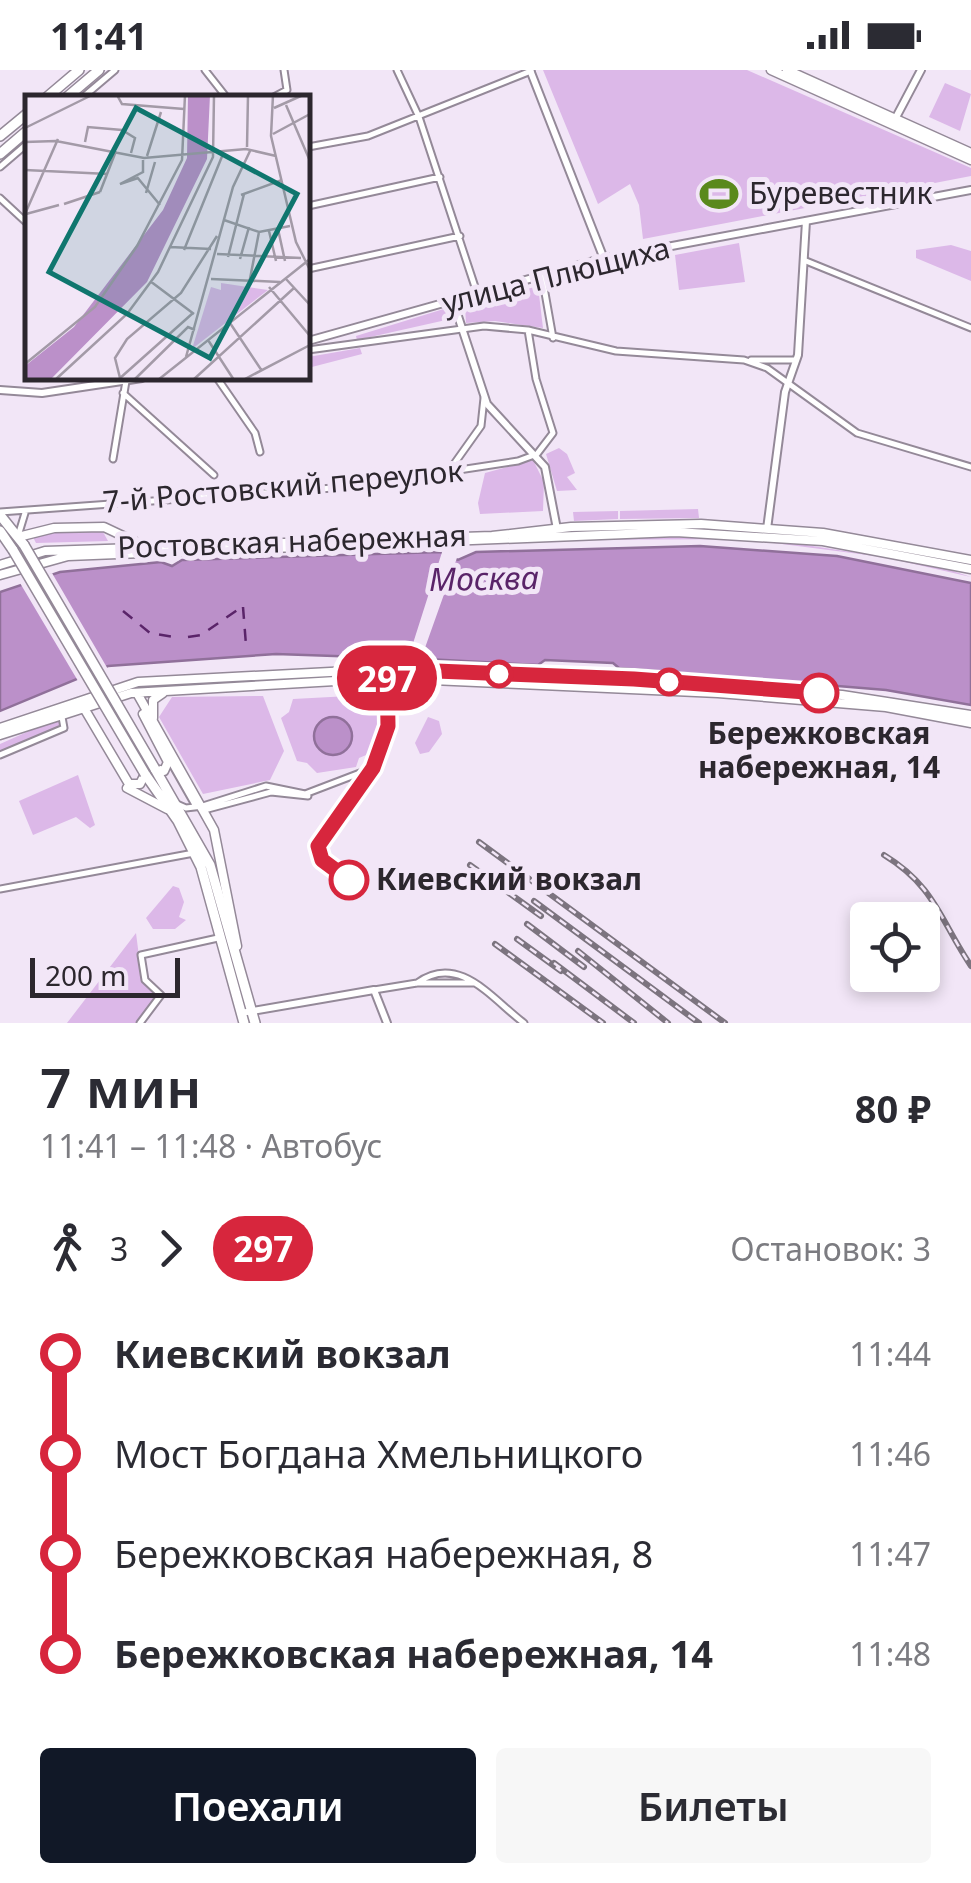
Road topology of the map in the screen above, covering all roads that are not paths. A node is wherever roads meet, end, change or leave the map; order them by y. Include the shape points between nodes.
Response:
1 (78, 70) edge
2 (99, 70) edge
3 (115, 70) edge
4 (284, 70) edge
5 (397, 70) edge
6 (531, 70) edge
7 (771, 70) edge
8 (787, 70) edge
9 (920, 70) edge
10 (208, 71) edge
11 (49, 95) edge
12 (70, 95) edge
13 (86, 95) edge
14 (225, 95) edge
15 (278, 95) edge
16 (25, 115) edge
17 (419, 116) junction
18 (894, 122) junction
19 (25, 133) edge
20 (0, 136) edge
21 (25, 146) edge
22 (310, 147) edge
23 (0, 154) edge
24 (971, 156) edge
25 (0, 167) edge
26 (440, 178) junction
27 (971, 190) edge
28 (0, 198) edge
29 (310, 206) edge
30 (806, 220) junction
31 (25, 221) edge
32 (460, 236) junction
33 (604, 259) junction
34 (806, 261) junction
35 (310, 269) edge
36 (542, 276) junction
37 (478, 294) junction
38 (453, 301) junction
39 (462, 328) junction
40 (971, 328) edge
41 (528, 330) junction
42 (553, 338) junction
43 (310, 340) edge
44 (310, 350) edge
45 (744, 360) junction
46 (797, 360) junction
47 (131, 380) edge
48 (217, 380) edge
49 (126, 381) junction
50 (789, 386) junction
51 (0, 390) edge
52 (123, 393) junction
53 (484, 396) junction
54 (260, 452) dead end
55 (538, 454) junction
56 (112, 459) dead end
57 (971, 467) edge
58 (451, 473) junction
59 (214, 475) dead end
60 (26, 511) junction
61 (0, 513) edge
62 (96, 528) junction
63 (0, 531) edge
64 (766, 531) junction
65 (558, 532) junction
66 (144, 545) junction
67 (99, 548) junction
68 (0, 550) edge
69 (22, 550) junction
70 (971, 560) edge
71 (0, 565) edge
72 (971, 570) edge
73 (0, 575) edge
74 (387, 674) junction
75 (420, 676) junction
76 (132, 688) junction
77 (172, 690) junction
78 (80, 703) junction
79 (54, 715) junction
80 (971, 715) edge
81 (971, 723) edge
82 (156, 726) junction
83 (0, 732) edge
84 (164, 753) junction
85 (0, 755) edge
86 (116, 766) junction
87 (150, 771) junction
88 (175, 802) junction
89 (203, 806) junction
90 (178, 822) junction
91 (194, 853) junction
92 (0, 889) edge
93 (221, 937) junction
94 (238, 955) junction
95 (438, 973) junction
96 (418, 983) junction
97 (436, 983) junction
98 (477, 985) junction
99 (374, 990) junction
100 (245, 1015) edge
101 (140, 1023) edge
102 (255, 1023) edge
103 (387, 1023) edge
104 (524, 1023) edge

1 - 11 main road
2 - 12 main road
3 - 13 street
4 - 15 street via 287,90
5 - 17 street
6 - 17 street
6 - 33 street
7 - 18 main road
8 - 18 main road
9 - 18 street
10 - 14 street
16 - 20 main road
17 - 22 street via 360,138
17 - 26 street
18 - 24 main road
19 - 23 main road
21 - 25 street
26 - 29 street
26 - 32 street
27 - 30 street, улица Плющиха
28 - 31 street
30 - 33 street, улица Плющиха
30 - 34 street
32 - 35 street
32 - 37 street
33 - 36 street, улица Плющиха
34 - 40 street
34 - 46 street
36 - 37 street, улица Плющиха
36 - 42 street
37 - 38 street, улица Плющиха
38 - 39 street
38 - 43 street, улица Плющиха
39 - 41 street
39 - 44 street
39 - 53 street
41 - 42 street
41 - 55 street via 553,426
42 - 45 street via 616,352
45 - 46 street
45 - 50 street
46 - 50 street
47 - 49 street
48 - 54 street via 255,433
49 - 51 street via 42,394
49 - 52 street
50 - 57 street via 857,433
50 - 64 street
52 - 56 street
52 - 59 street
53 - 55 street
53 - 58 street via 481,426
55 - 58 street, 7-й Ростовский переулок
55 - 65 street via 550,480
58 - 60 street, 7-й Ростовский переулок
60 - 61 street, 7-й Ростовский переулок
60 - 69 street via 20,520
61 - 69 main road
62 - 66 main road
62 - 67 main road via 112,537
62 - 69 main road via 54,528
63 - 69 main road
64 - 65 main road
64 - 70 main road via 861,538
64 - 72 main road
65 - 66 main road, Ростовская набережная
65 - 69 main road, Ростовская набережная via 460,544
66 - 67 main road, Ростовская набережная
67 - 69 main road, Ростовская набережная
68 - 69 main road
69 - 71 main road
69 - 73 main road
69 - 87 main road, bridge
74 - 75 main road
74 - 76 main road
74 - 77 main road
74 - 89 street via 388,726 373,768 302,794 266,786
75 - 80 main road via 634,679 842,695
75 - 81 main road via 860,704
76 - 77 main road
76 - 78 main road
76 - 82 main road
76 - 84 main road
77 - 82 main road via 153,700
78 - 79 main road
78 - 83 main road
78 - 86 main road
79 - 83 main road
79 - 85 street via 63,718 64,728
82 - 89 main road
84 - 87 main road via 168,768
84 - 89 street
86 - 87 main road via 132,786
86 - 90 main road via 127,788
87 - 88 main road
87 - 90 main road
88 - 89 street
88 - 94 main road via 210,865
89 - 94 main road via 223,862
90 - 91 main road
91 - 92 street
91 - 93 main road
93 - 100 main road
93 - 101 street via 140,955 145,980 161,995
94 - 100 main road
95 - 96 street
95 - 97 street
95 - 98 street via 463,974
96 - 97 street
96 - 99 street
97 - 98 street
98 - 104 street
99 - 100 street
99 - 103 street
100 - 102 main road

